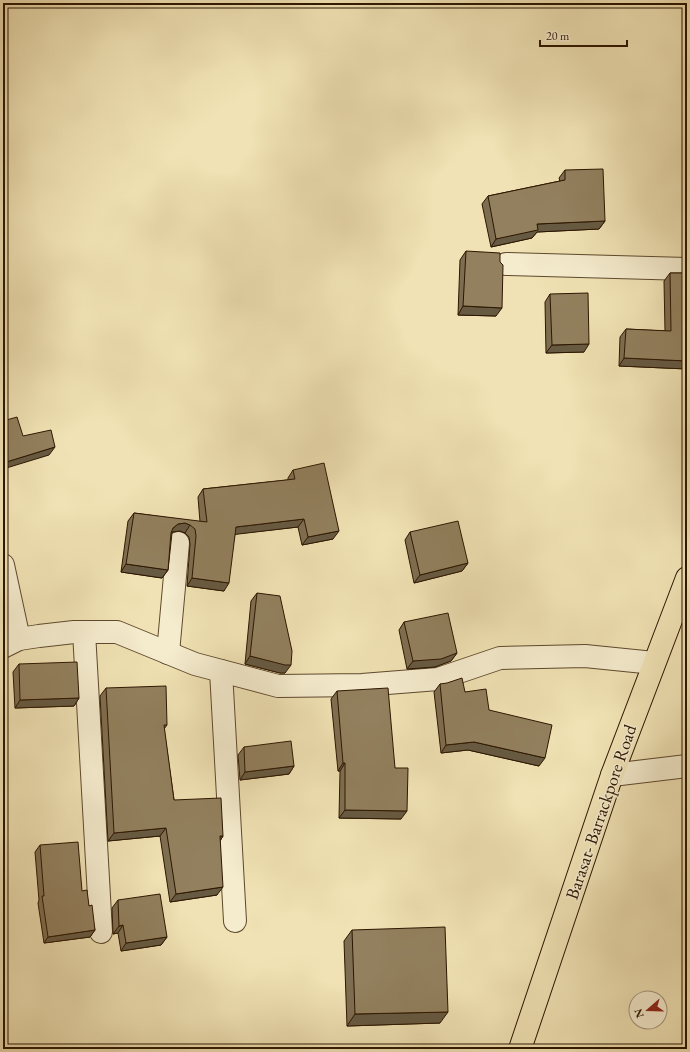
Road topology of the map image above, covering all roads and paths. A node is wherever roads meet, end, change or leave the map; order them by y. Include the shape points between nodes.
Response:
1 (506, 264) dead end
2 (687, 269) edge
3 (178, 543) dead end
4 (3, 565) edge
5 (687, 578) edge
6 (84, 632) junction
7 (11, 643) edge
8 (168, 653) junction
9 (654, 663) junction
10 (221, 671) junction
11 (687, 766) edge
12 (612, 775) junction
13 (235, 922) dead end
14 (101, 932) dead end
15 (520, 1049) edge

1 - 2 street
3 - 8 street
4 - 7 street
5 - 9 main road, Barasat- Barrackpore Road
6 - 7 street via 39,636
6 - 8 street via 117,632
6 - 14 street
8 - 10 street
9 - 10 street via 585,656 500,658 438,679 362,685 278,686
9 - 12 main road, Barasat- Barrackpore Road
10 - 13 street
11 - 12 street
12 - 15 main road, Barasat- Barrackpore Road

